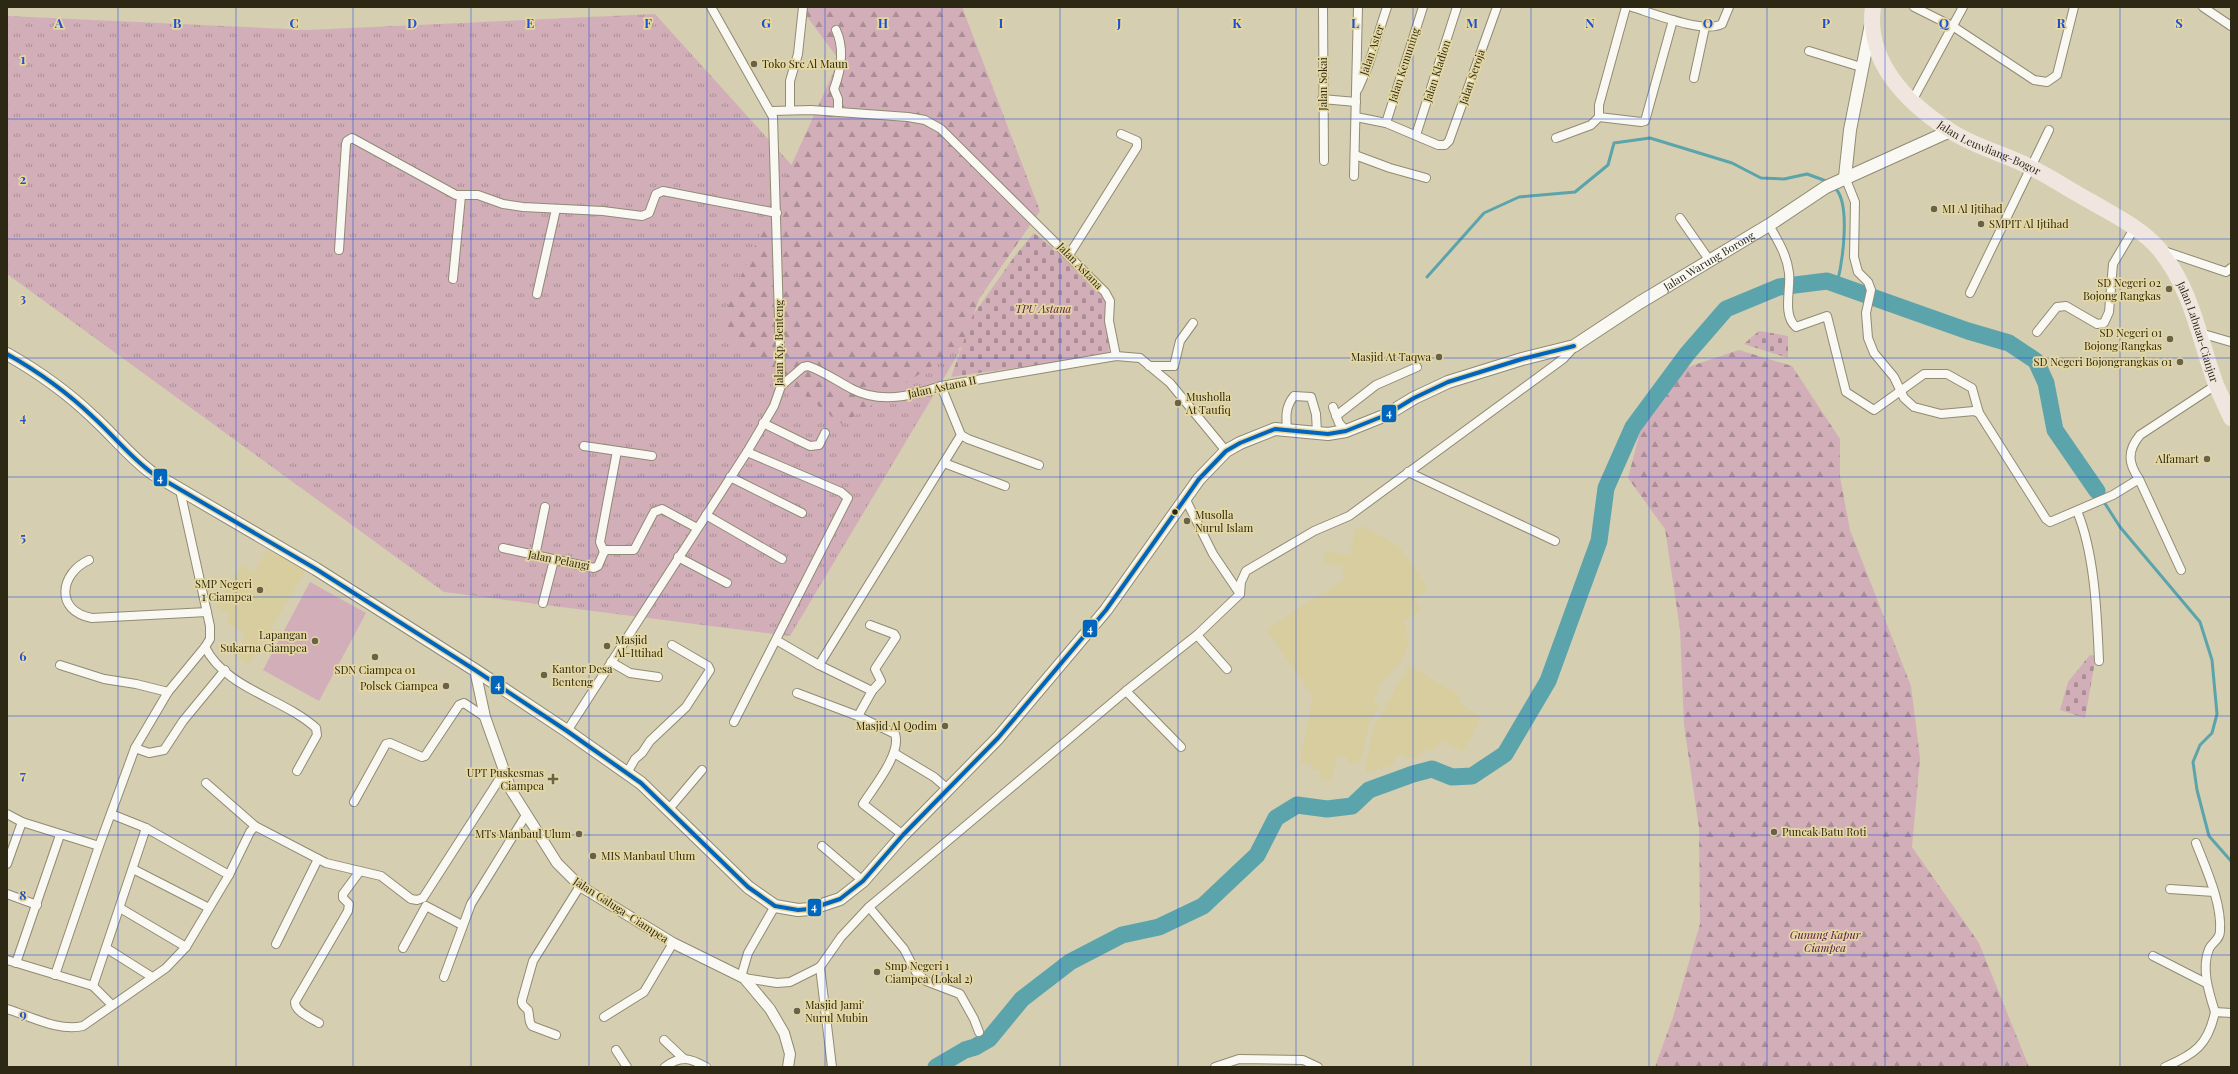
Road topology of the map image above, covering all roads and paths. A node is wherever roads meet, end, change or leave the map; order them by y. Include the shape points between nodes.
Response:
1 (711, 7) edge
2 (803, 7) edge
3 (1324, 7) edge
4 (1358, 7) edge
5 (1387, 7) edge
6 (1423, 7) edge
7 (1457, 7) edge
8 (1497, 7) edge
9 (1626, 7) edge
10 (1632, 7) edge
11 (1729, 7) edge
12 (1874, 7) edge
13 (1914, 7) edge
14 (1963, 7) edge
15 (2074, 7) edge
16 (2203, 7) edge
17 (1673, 20) junction
18 (1871, 23) junction
19 (2231, 26) edge
20 (1705, 27) junction
21 (1954, 27) junction
22 (836, 30) dead end
23 (1809, 51) dead end
24 (1861, 67) junction
25 (1694, 78) dead end
26 (1357, 93) junction
27 (1322, 99) junction
28 (1912, 101) junction
29 (1356, 102) junction
30 (790, 110) junction
31 (772, 111) junction
32 (838, 112) junction
33 (1356, 117) junction
34 (1599, 117) junction
35 (1386, 124) junction
36 (2049, 130) dead end
37 (1950, 131) junction
38 (1121, 134) dead end
39 (1416, 135) junction
40 (1556, 138) dead end
41 (1355, 155) junction
42 (1324, 161) dead end
43 (2031, 168) junction
44 (1354, 176) dead end
45 (1845, 177) junction
46 (1426, 178) dead end
47 (461, 196) junction
48 (556, 209) junction
49 (777, 213) junction
50 (1680, 218) dead end
51 (1769, 225) junction
52 (2135, 228) junction
53 (2159, 249) junction
54 (340, 250) dead end
55 (1069, 255) junction
56 (1710, 261) junction
57 (2231, 270) edge
58 (453, 279) dead end
59 (1970, 293) dead end
60 (537, 294) dead end
61 (1193, 323) dead end
62 (2037, 332) dead end
63 (2200, 333) junction
64 (2231, 342) edge
65 (1574, 346) junction
66 (7, 354) edge
67 (1116, 356) junction
68 (1149, 366) junction
69 (1417, 367) dead end
70 (2216, 385) junction
71 (781, 386) junction
72 (941, 386) junction
73 (1901, 390) junction
74 (1333, 407) dead end
75 (1979, 413) junction
76 (1336, 416) junction
77 (2231, 418) edge
78 (764, 423) junction
79 (1287, 430) junction
80 (1346, 432) junction
81 (825, 433) dead end
82 (1317, 433) junction
83 (961, 435) junction
84 (584, 446) dead end
85 (617, 450) junction
86 (1226, 451) junction
87 (747, 452) junction
88 (652, 456) dead end
89 (944, 463) junction
90 (1040, 465) dead end
91 (1408, 472) junction
92 (730, 477) junction
93 (2139, 479) junction
94 (1005, 486) dead end
95 (180, 490) junction
96 (1185, 498) junction
97 (545, 507) dead end
98 (2077, 511) junction
99 (802, 513) dead end
100 (706, 515) junction
101 (697, 528) junction
102 (1555, 542) dead end
103 (503, 548) dead end
104 (604, 552) junction
105 (535, 556) junction
106 (678, 557) junction
107 (782, 559) dead end
108 (89, 560) dead end
109 (554, 560) junction
110 (2182, 570) dead end
111 (727, 583) dead end
112 (1240, 594) junction
113 (543, 603) dead end
114 (207, 612) junction
115 (870, 625) dead end
116 (1197, 635) junction
117 (776, 640) junction
118 (672, 645) dead end
119 (205, 647) junction
120 (2099, 661) dead end
121 (611, 662) junction
122 (60, 665) dead end
123 (819, 665) junction
124 (1227, 669) dead end
125 (225, 670) junction
126 (475, 670) junction
127 (658, 677) dead end
128 (872, 691) junction
129 (1126, 691) junction
130 (168, 692) junction
131 (797, 693) dead end
132 (858, 716) junction
133 (485, 717) junction
134 (734, 722) dead end
135 (567, 731) junction
136 (1181, 747) dead end
137 (135, 748) junction
138 (894, 753) junction
139 (702, 770) dead end
140 (297, 771) dead end
141 (504, 772) junction
142 (627, 773) junction
143 (206, 783) dead end
144 (949, 790) junction
145 (354, 802) dead end
146 (863, 804) junction
147 (669, 809) junction
148 (858, 811) dead end
149 (7, 814) edge
150 (111, 814) junction
151 (526, 815) junction
152 (22, 822) junction
153 (255, 826) junction
154 (146, 828) junction
155 (60, 835) junction
156 (903, 835) junction
157 (2196, 843) dead end
158 (99, 846) junction
159 (822, 846) dead end
160 (318, 859) junction
161 (7, 864) edge
162 (133, 869) junction
163 (360, 871) junction
164 (228, 875) junction
165 (862, 881) junction
166 (580, 886) junction
167 (2170, 889) dead end
168 (2214, 892) junction
169 (7, 894) edge
170 (37, 904) junction
171 (775, 906) junction
172 (869, 907) junction
173 (120, 908) junction
174 (209, 908) junction
175 (462, 925) junction
176 (673, 943) junction
177 (276, 944) dead end
178 (186, 946) junction
179 (106, 948) junction
180 (403, 948) dead end
181 (2153, 956) dead end
182 (7, 960) edge
183 (16, 963) junction
184 (820, 967) junction
185 (55, 975) junction
186 (444, 977) dead end
187 (152, 978) junction
188 (743, 978) junction
189 (2206, 982) junction
190 (93, 986) junction
191 (112, 1005) junction
192 (7, 1009) edge
193 (2215, 1012) junction
194 (2231, 1013) edge
195 (604, 1017) dead end
196 (319, 1023) dead end
197 (979, 1032) dead end
198 (556, 1035) dead end
199 (664, 1040) dead end
200 (616, 1050) dead end
201 (684, 1060) junction
202 (627, 1067) edge
203 (665, 1067) edge
204 (706, 1067) edge
205 (788, 1067) edge
206 (832, 1067) edge
207 (1215, 1067) edge
208 (1318, 1067) edge
209 (2165, 1067) edge

1 - 31 street, Jalan Kp. Benteng
2 - 30 street via 798,54 790,81
3 - 27 street, Jalan Sokai
4 - 26 street
5 - 26 street, Jalan Aster
6 - 35 street, Jalan Kemuning
7 - 39 street, Jalan Kladion
8 - 39 street, Jalan Seroja via 1450,141 1438,145
9 - 34 street via 1599,105
10 - 17 street
11 - 20 street via 1722,24 1717,27
12 - 18 highway, Jalan Leuwliang-Bogor
13 - 21 street
14 - 21 street
15 - 21 street via 2057,75 2047,82 2034,80
16 - 19 street
17 - 20 street
17 - 34 street via 1645,121
18 - 24 main road
18 - 28 highway, Jalan Leuwliang-Bogor via 1874,44 1881,62 1894,82
20 - 25 street
21 - 28 street
22 - 32 street via 840,38 841,56 834,89 838,99
23 - 24 street
24 - 45 main road
26 - 29 street
27 - 29 street
27 - 42 street, Jalan Sokai
28 - 37 highway, Jalan Leuwliang-Bogor
29 - 33 street
30 - 31 street, Jalan Astana
30 - 32 street, Jalan Astana
31 - 49 street, Jalan Kp. Benteng
32 - 55 street, Jalan Astana via 908,117 926,120 941,129
33 - 35 street
33 - 41 street
34 - 40 street via 1591,125
35 - 39 street
36 - 43 street
37 - 43 highway, Jalan Leuwliang-Bogor
37 - 45 main road, Jalan Warung Borong
38 - 55 street via 1138,141 1137,147
41 - 44 street
41 - 46 street
43 - 52 highway, Jalan Leuwliang-Bogor
43 - 59 street
45 - 51 main road, Jalan Warung Borong
45 - 73 street via 1855,202 1854,257 1858,272 1868,282 1871,290 1866,313 1870,347
47 - 48 street via 478,195 512,206
47 - 54 street via 451,194 352,138 346,144
47 - 58 street
48 - 49 street via 646,216 656,194 663,191
48 - 60 street
49 - 71 street, Jalan Kp. Benteng
50 - 56 street
51 - 56 main road, Jalan Warung Borong
51 - 73 street via 1786,256 1790,274 1790,319 1796,327 1827,316 1846,392 1874,410
52 - 53 highway, Jalan Leuwliang-Bogor
52 - 62 street via 2114,264 2109,312 2104,322 2096,324 2061,305
53 - 57 street via 2226,272
53 - 63 highway, Jalan Labuan-Cianjur via 2180,280
55 - 67 street, Jalan Astana via 1105,292 1110,301 1109,321
56 - 65 main road, Jalan Warung Borong via 1639,303
61 - 68 street via 1180,341 1174,366
63 - 64 street
63 - 70 highway, Jalan Labuan-Cianjur
65 - 80 main road, Jalan Warung Borong via 1448,382 1386,415
65 - 91 street via 1563,359
66 - 95 main road via 25,364 87,411 141,465
67 - 68 street via 1140,358
67 - 72 street, Jalan Astana II
68 - 86 street via 1170,383
69 - 76 street via 1376,385
70 - 77 highway, Jalan Labuan-Cianjur
70 - 93 street via 2140,435 2135,441 2130,458 2131,467
71 - 72 street, Jalan Astana II via 803,367 808,366 870,397 917,394
71 - 78 street, Jalan Kp. Benteng
72 - 83 street
73 - 75 street via 1908,403 1921,410 1941,414 1974,411
73 - 75 street via 1924,374 1947,374 1972,388
74 - 76 street
75 - 98 street via 2046,519 2050,522
76 - 80 street
78 - 81 street via 810,446 819,445
78 - 87 street, Jalan Kp. Benteng
79 - 82 main road, Jalan Warung Borong
79 - 82 street via 1286,413 1292,398 1311,397 1316,414
79 - 86 main road, Jalan Warung Borong via 1275,429 1261,433
80 - 82 main road, Jalan Warung Borong
83 - 89 street
83 - 90 street
84 - 85 street
85 - 88 street
85 - 104 street via 600,542
86 - 96 main road, Jalan Warung Borong
87 - 92 street, Jalan Kp. Benteng
87 - 117 street via 841,492 848,498
89 - 94 street
89 - 123 street
91 - 102 street
91 - 112 street via 1349,516 1314,531 1246,571 1241,582
92 - 99 street
92 - 100 street, Jalan Kp. Benteng
93 - 98 street
93 - 110 street
95 - 114 street
95 - 126 main road via 316,569
96 - 112 street via 1209,547
96 - 144 main road, Jalan Warung Borong via 1106,610 998,738
97 - 105 street
98 - 120 street via 2083,526 2093,583
100 - 101 street, Jalan Kp. Benteng
100 - 107 street
101 - 104 street, Jalan Pelangi via 662,509 658,510 654,512 634,550 610,549
101 - 106 street, Jalan Kp. Benteng
103 - 105 street, Jalan Pelangi
104 - 109 street, Jalan Pelangi via 594,568
105 - 109 street, Jalan Pelangi
106 - 111 street
106 - 121 street, Jalan Kp. Benteng
108 - 114 street via 74,570 68,582 67,602 75,613 92,618
109 - 113 street
112 - 116 street
114 - 119 street via 211,632
115 - 128 street via 896,637 875,669 881,681
116 - 124 street
116 - 129 street
117 - 123 street
117 - 134 street
118 - 142 street via 708,666 710,670 686,707 650,741
119 - 125 street via 213,661
119 - 130 street
121 - 127 street via 630,673
121 - 135 street, Jalan Kp. Benteng
122 - 130 street via 104,679
123 - 128 street
125 - 137 street via 183,720 164,750 150,753
125 - 140 street via 246,686 316,728 317,735
126 - 133 street, Jalan Galuga–Ciampea
126 - 135 main road
128 - 132 street
129 - 136 street
129 - 172 street
130 - 137 street
131 - 132 street
132 - 138 street via 895,734 897,740
133 - 141 street, Jalan Galuga–Ciampea
133 - 145 street via 464,704 460,705 422,757 390,743 386,744
135 - 142 main road
137 - 150 street
138 - 144 street via 934,777
138 - 146 street
139 - 147 street
141 - 151 street, Jalan Galuga–Ciampea
141 - 163 street via 422,898 411,899 381,876
142 - 147 main road
143 - 153 street
144 - 156 main road, Jalan Warung Borong
146 - 148 street
146 - 156 street
147 - 171 main road via 748,887
149 - 152 street
150 - 154 street
150 - 158 street
151 - 166 street, Jalan Galuga–Ciampea via 557,863
151 - 175 street
152 - 155 street
152 - 161 street
153 - 160 street
153 - 164 street
154 - 162 street
154 - 164 street
155 - 158 street
155 - 170 street
156 - 165 main road, Jalan Warung Borong
157 - 168 street
158 - 185 street
159 - 165 street
160 - 163 street via 340,868
160 - 177 street
162 - 173 street
162 - 174 street
163 - 196 street via 343,894 343,898 349,904 348,910 295,1002 295,1007
164 - 174 street
165 - 171 main road, Jalan Warung Borong via 840,899 810,909 798,910
166 - 176 street, Jalan Galuga–Ciampea
166 - 198 street via 533,961 521,1002 529,1013 532,1026
167 - 168 street
168 - 189 street via 2220,934 2208,950
169 - 170 street
170 - 183 street
171 - 188 street via 748,954
172 - 184 street via 841,936
172 - 197 street via 904,949 916,972 931,984 960,994
173 - 178 street
173 - 179 street
174 - 178 street
175 - 180 street via 427,906
175 - 186 street
176 - 188 street, Jalan Galuga–Ciampea
176 - 195 street via 644,992
178 - 187 street via 166,968
179 - 187 street
179 - 190 street
181 - 189 street
182 - 183 street
183 - 185 street
184 - 188 street via 790,982 778,983
184 - 206 street
185 - 190 street
187 - 191 street
188 - 205 street, Jalan Galuga–Ciampea via 770,1009 784,1033 790,1054
189 - 193 street
190 - 191 street
191 - 192 street via 83,1026 73,1029
193 - 194 street
193 - 209 street via 2209,1034 2202,1045
199 - 201 street
200 - 202 street
201 - 203 street via 675,1060
201 - 204 street via 692,1059
207 - 208 street via 1239,1059 1303,1060

